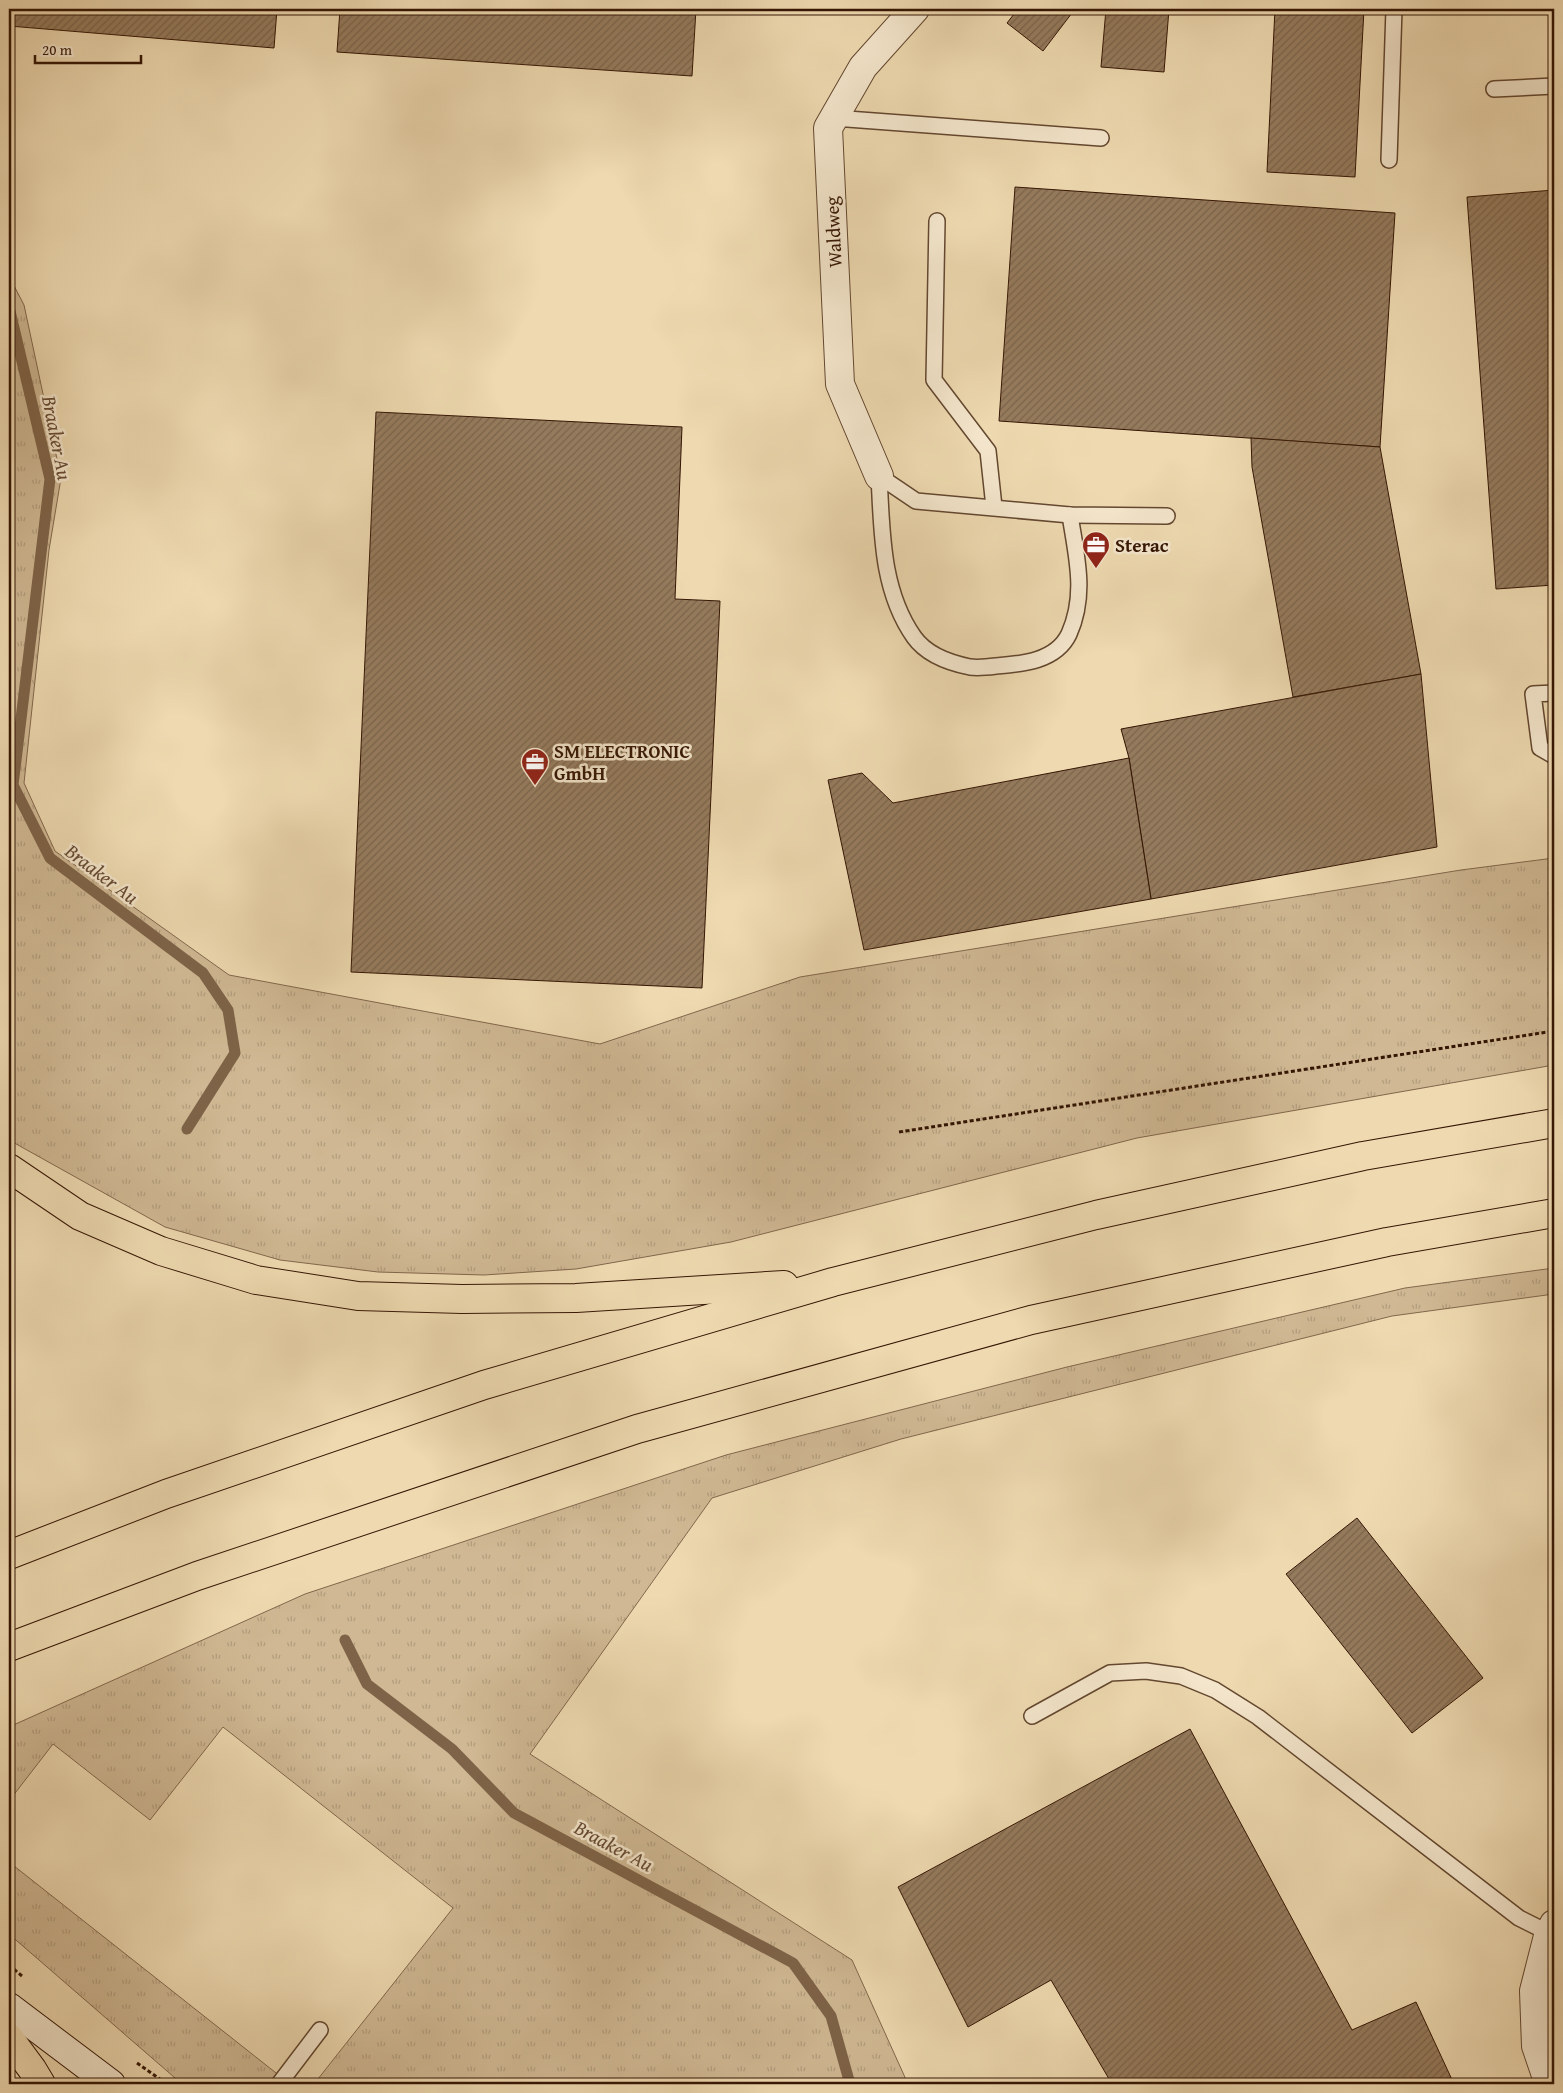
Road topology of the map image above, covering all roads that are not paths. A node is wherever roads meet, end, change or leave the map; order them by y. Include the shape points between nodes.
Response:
1 (915, 9) edge
2 (1394, 9) edge
3 (1554, 86) edge
4 (1494, 89) dead end
5 (834, 118) junction
6 (1101, 138) dead end
7 (1389, 160) dead end
8 (937, 221) dead end
9 (879, 476) junction
10 (994, 507) junction
11 (1070, 515) junction
12 (1167, 516) dead end
13 (1554, 692) edge
14 (1554, 756) edge
15 (1554, 1123) edge
16 (9, 1168) edge
17 (1554, 1213) edge
18 (833, 1282) junction
19 (9, 1555) edge
20 (9, 1647) edge
21 (1032, 1716) dead end
22 (1552, 1929) edge
23 (9, 2007) edge
24 (320, 2030) dead end
25 (9, 2038) edge
26 (41, 2084) edge
27 (111, 2084) edge
28 (279, 2084) edge
29 (1549, 2084) edge

1 - 5 street, Waldweg via 863,66
2 - 7 lane
3 - 4 lane
5 - 6 lane
5 - 9 street, Waldweg via 828,128 840,384
8 - 10 lane via 934,380 988,451
9 - 10 lane via 916,501
9 - 11 lane via 884,556 891,592 915,638 931,653 972,667 1026,664 1044,658 1068,636 1080,597
10 - 11 lane
11 - 12 lane
13 - 14 lane via 1533,694 1540,748
15 - 18 highway via 1363,1156 1096,1215
16 - 18 highway via 80,1216 161,1251 256,1280 358,1296 576,1298
17 - 20 highway via 1387,1242 1030,1320 647,1427 197,1576
18 - 19 highway via 484,1385 166,1494
21 - 22 lane via 1110,1673 1146,1671 1181,1676 1215,1690 1258,1717 1518,1918
22 - 29 street via 1534,1991 1536,2046
23 - 27 street
24 - 28 lane
25 - 26 highway

